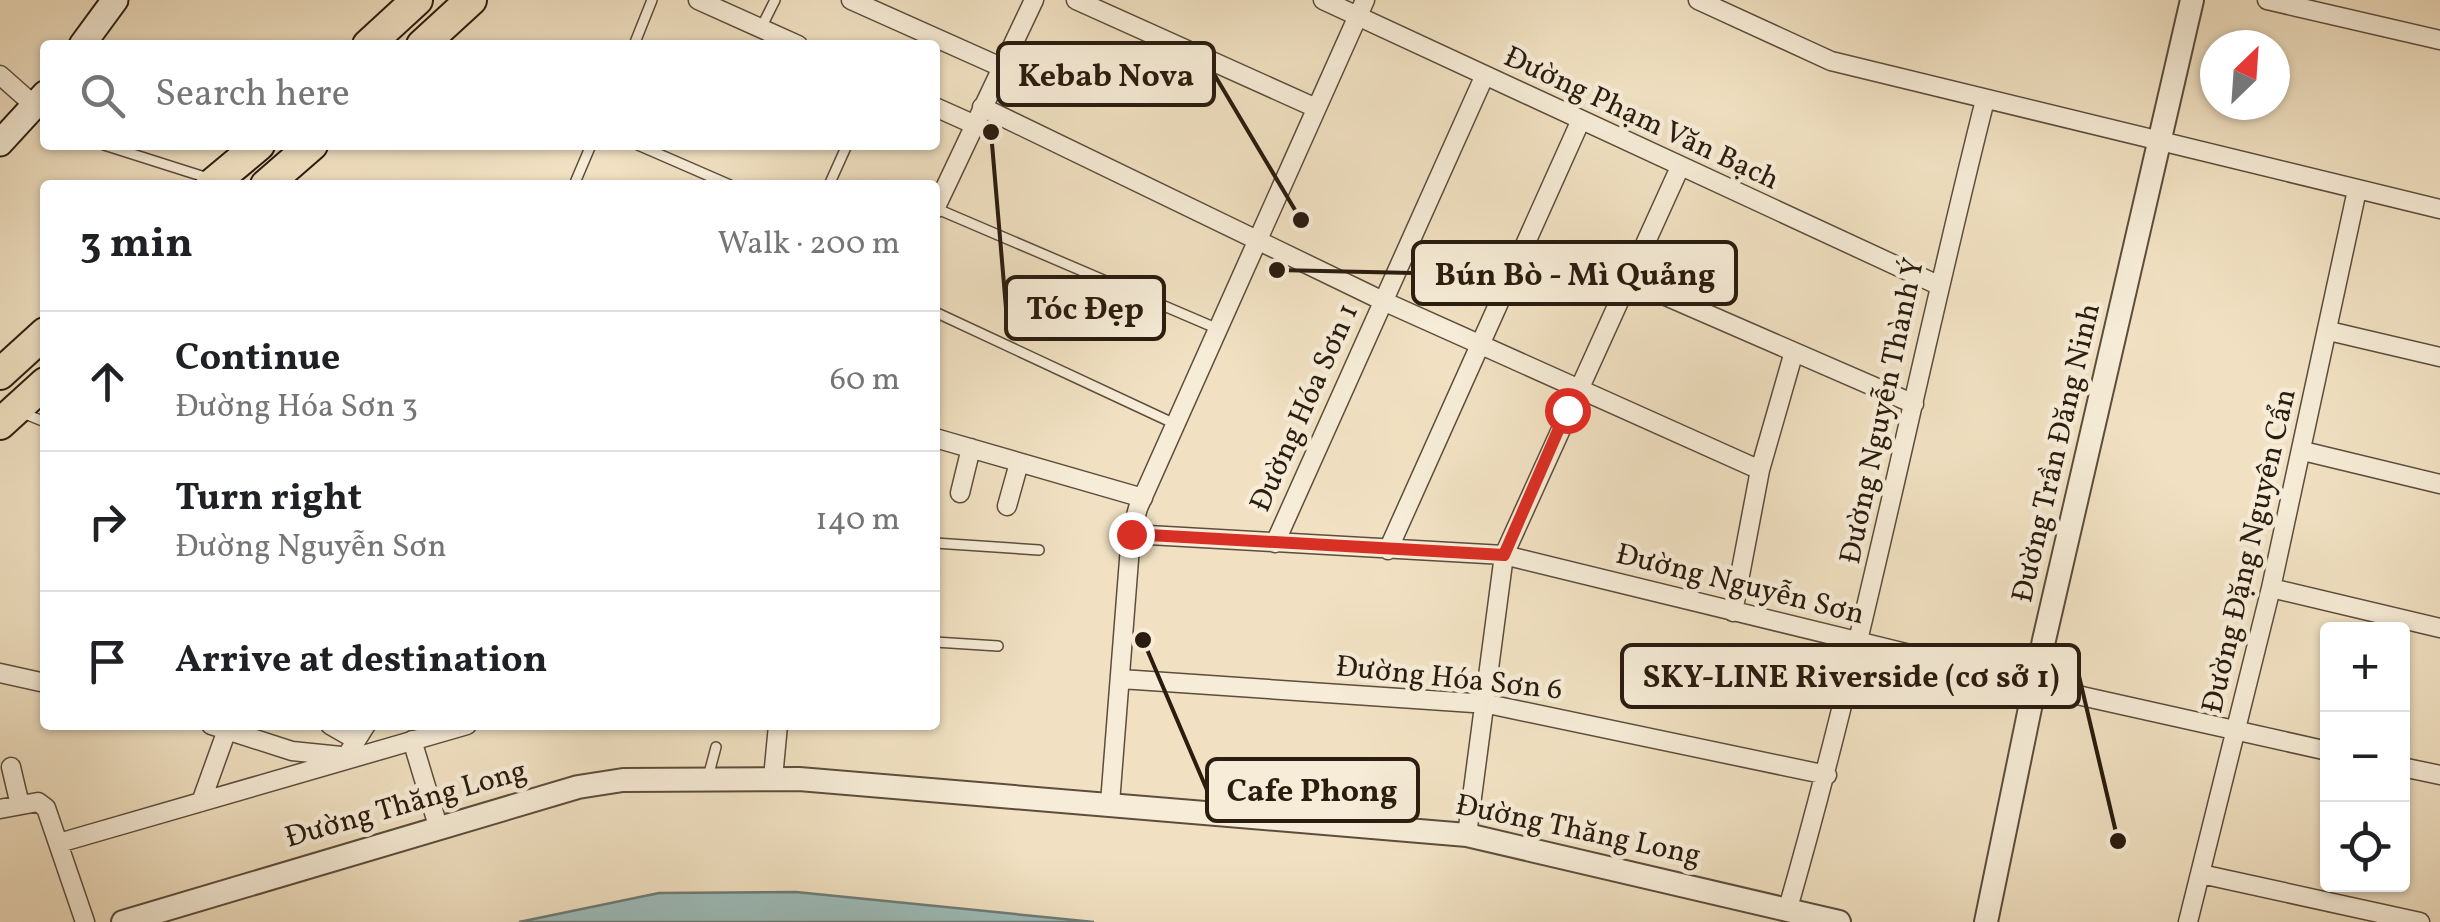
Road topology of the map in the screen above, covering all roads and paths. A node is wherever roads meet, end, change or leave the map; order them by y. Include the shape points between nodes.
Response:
1 (115, 0) edge
2 (416, 0) edge
3 (472, 0) edge
4 (652, 0) edge
5 (698, 0) edge
6 (774, 0) edge
7 (851, 0) edge
8 (1034, 0) edge
9 (1076, 0) edge
10 (1323, 0) edge
11 (1698, 0) edge
12 (2192, 0) edge
13 (2268, 0) edge
14 (1362, 8) edge
15 (762, 28) junction
16 (86, 40) edge
17 (373, 40) edge
18 (428, 40) edge
19 (636, 40) edge
20 (787, 40) edge
21 (940, 40) edge
22 (940, 40) edge
23 (2440, 40) edge
24 (1000, 67) junction
25 (0, 75) edge
26 (1484, 77) junction
27 (40, 100) edge
28 (1985, 100) junction
29 (40, 102) edge
30 (940, 108) edge
31 (1316, 108) junction
32 (977, 116) junction
33 (1580, 122) junction
34 (2161, 139) junction
35 (0, 143) edge
36 (118, 150) edge
37 (253, 150) edge
38 (307, 150) edge
39 (590, 150) edge
40 (650, 150) edge
41 (845, 150) edge
42 (1680, 166) junction
43 (204, 180) edge
44 (217, 180) edge
45 (279, 180) edge
46 (576, 180) edge
47 (718, 180) edge
48 (831, 180) edge
49 (2356, 190) junction
50 (940, 197) edge
51 (2440, 209) edge
52 (940, 210) edge
53 (1257, 240) junction
54 (1628, 280) junction
55 (1938, 285) junction
56 (1384, 301) junction
57 (940, 314) edge
58 (1218, 329) junction
59 (2329, 331) junction
60 (40, 338) edge
61 (1483, 346) junction
62 (1794, 354) junction
63 (2440, 358) edge
64 (0, 374) edge
65 (40, 388) edge
66 (1578, 388) junction
67 (1914, 404) junction
68 (8, 417) edge
69 (40, 421) edge
70 (1175, 424) junction
71 (940, 439) edge
72 (971, 448) junction
73 (2302, 451) junction
74 (1019, 463) junction
75 (1760, 470) junction
76 (2440, 484) edge
77 (960, 493) dead end
78 (1143, 498) junction
79 (1007, 506) dead end
80 (1131, 534) junction
81 (940, 543) edge
82 (1275, 543) junction
83 (1038, 550) dead end
84 (1388, 550) junction
85 (1504, 555) junction
86 (2271, 588) junction
87 (1733, 612) junction
88 (2440, 628) edge
89 (940, 642) edge
90 (1860, 642) junction
91 (998, 646) dead end
92 (0, 673) edge
93 (1120, 678) junction
94 (40, 681) edge
95 (2035, 684) junction
96 (1488, 704) junction
97 (219, 730) edge
98 (448, 730) edge
99 (778, 730) edge
100 (2237, 731) junction
101 (252, 732) edge
102 (412, 740) junction
103 (357, 744) edge
104 (716, 747) dead end
105 (2320, 749) edge
106 (11, 767) dead end
107 (2410, 769) edge
108 (1826, 775) junction
109 (2440, 776) edge
110 (774, 778) junction
111 (708, 779) junction
112 (201, 802) junction
113 (1110, 803) junction
114 (20, 805) junction
115 (0, 809) edge
116 (438, 826) junction
117 (1467, 835) junction
118 (59, 843) junction
119 (2201, 874) junction
120 (1788, 908) junction
121 (85, 922) edge
122 (124, 922) edge
123 (1840, 922) edge
124 (1986, 922) edge
125 (2188, 922) edge
126 (2420, 922) edge

1 - 16 main road
2 - 17 highway
3 - 18 highway
4 - 19 lane
5 - 15 street
6 - 15 lane
7 - 21 street
8 - 24 street
9 - 31 street
10 - 14 street, Đường Phạm Văn Bạch
11 - 28 street via 1830,61
12 - 34 street, Đường Trần Đăng Ninh
13 - 23 street
14 - 26 street, Đường Phạm Văn Bạch
14 - 31 street
15 - 20 street
22 - 24 street
24 - 32 street
25 - 27 street
26 - 33 street, Đường Phạm Văn Bạch
26 - 56 street, Đường Hóa Sơn 1
28 - 34 street
28 - 55 street, Đường Nguyễn Thành Ý
29 - 35 main road
30 - 32 street
31 - 53 street
32 - 50 street
32 - 53 street
33 - 42 street, Đường Phạm Văn Bạch
33 - 61 street
34 - 49 street
34 - 95 street, Đường Trần Đăng Ninh
36 - 43 lane
37 - 44 highway
38 - 45 highway
39 - 46 lane
40 - 47 lane
41 - 48 lane
42 - 54 street
42 - 55 street, Đường Phạm Văn Bạch
49 - 51 street
49 - 59 street, Đường Đặng Nguyên Cẩn
52 - 58 lane
53 - 56 street
53 - 58 street
54 - 62 street
54 - 66 street
55 - 67 street, Đường Nguyễn Thành Ý
56 - 61 street
56 - 82 street, Đường Hóa Sơn 1
57 - 70 lane
58 - 70 street
59 - 63 street
59 - 73 street, Đường Đặng Nguyên Cẩn
60 - 64 highway
61 - 66 street
61 - 84 street
62 - 67 street
62 - 75 street
65 - 68 highway
66 - 75 street
66 - 85 street
67 - 90 street, Đường Nguyễn Thành Ý
68 - 69 lane
70 - 78 street
71 - 72 street
72 - 74 street
72 - 77 street
73 - 76 street
73 - 86 street, Đường Đặng Nguyên Cẩn
74 - 78 street
74 - 79 street
75 - 87 street
78 - 80 street
80 - 82 street, Đường Nguyễn Sơn
80 - 93 street
81 - 83 lane
82 - 84 street, Đường Nguyễn Sơn
84 - 85 street, Đường Nguyễn Sơn
85 - 87 street, Đường Nguyễn Sơn
85 - 96 street
86 - 88 street
86 - 100 street, Đường Đặng Nguyên Cẩn
87 - 90 street, Đường Nguyễn Sơn
89 - 91 lane
90 - 95 street, Đường Nguyễn Sơn
90 - 108 street, Đường Nguyễn Thành Ý
92 - 94 street
93 - 96 street, Đường Hóa Sơn 6
93 - 113 street
95 - 100 street, Đường Nguyễn Sơn
95 - 124 street, Đường Trần Đăng Ninh
96 - 108 street, Đường Hóa Sơn 6
96 - 117 street
97 - 112 street
98 - 102 street
99 - 110 street
100 - 105 street, Đường Nguyễn Sơn
100 - 119 street, Đường Đặng Nguyên Cẩn
101 - 103 street via 311,756
102 - 103 street
102 - 116 street
103 - 112 street
104 - 111 lane
106 - 114 street
107 - 109 street
108 - 120 street, Đường Nguyễn Thành Ý
110 - 111 street, Đường Thăng Long
110 - 113 street, Đường Thăng Long
111 - 116 street, Đường Thăng Long via 606,782
112 - 118 street
113 - 117 street, Đường Thăng Long
114 - 115 street
114 - 118 street via 43,804
116 - 122 street, Đường Thăng Long
117 - 120 street, Đường Thăng Long
118 - 121 street
119 - 125 street, Đường Đặng Nguyên Cẩn
119 - 126 street
120 - 123 street, Đường Thăng Long

